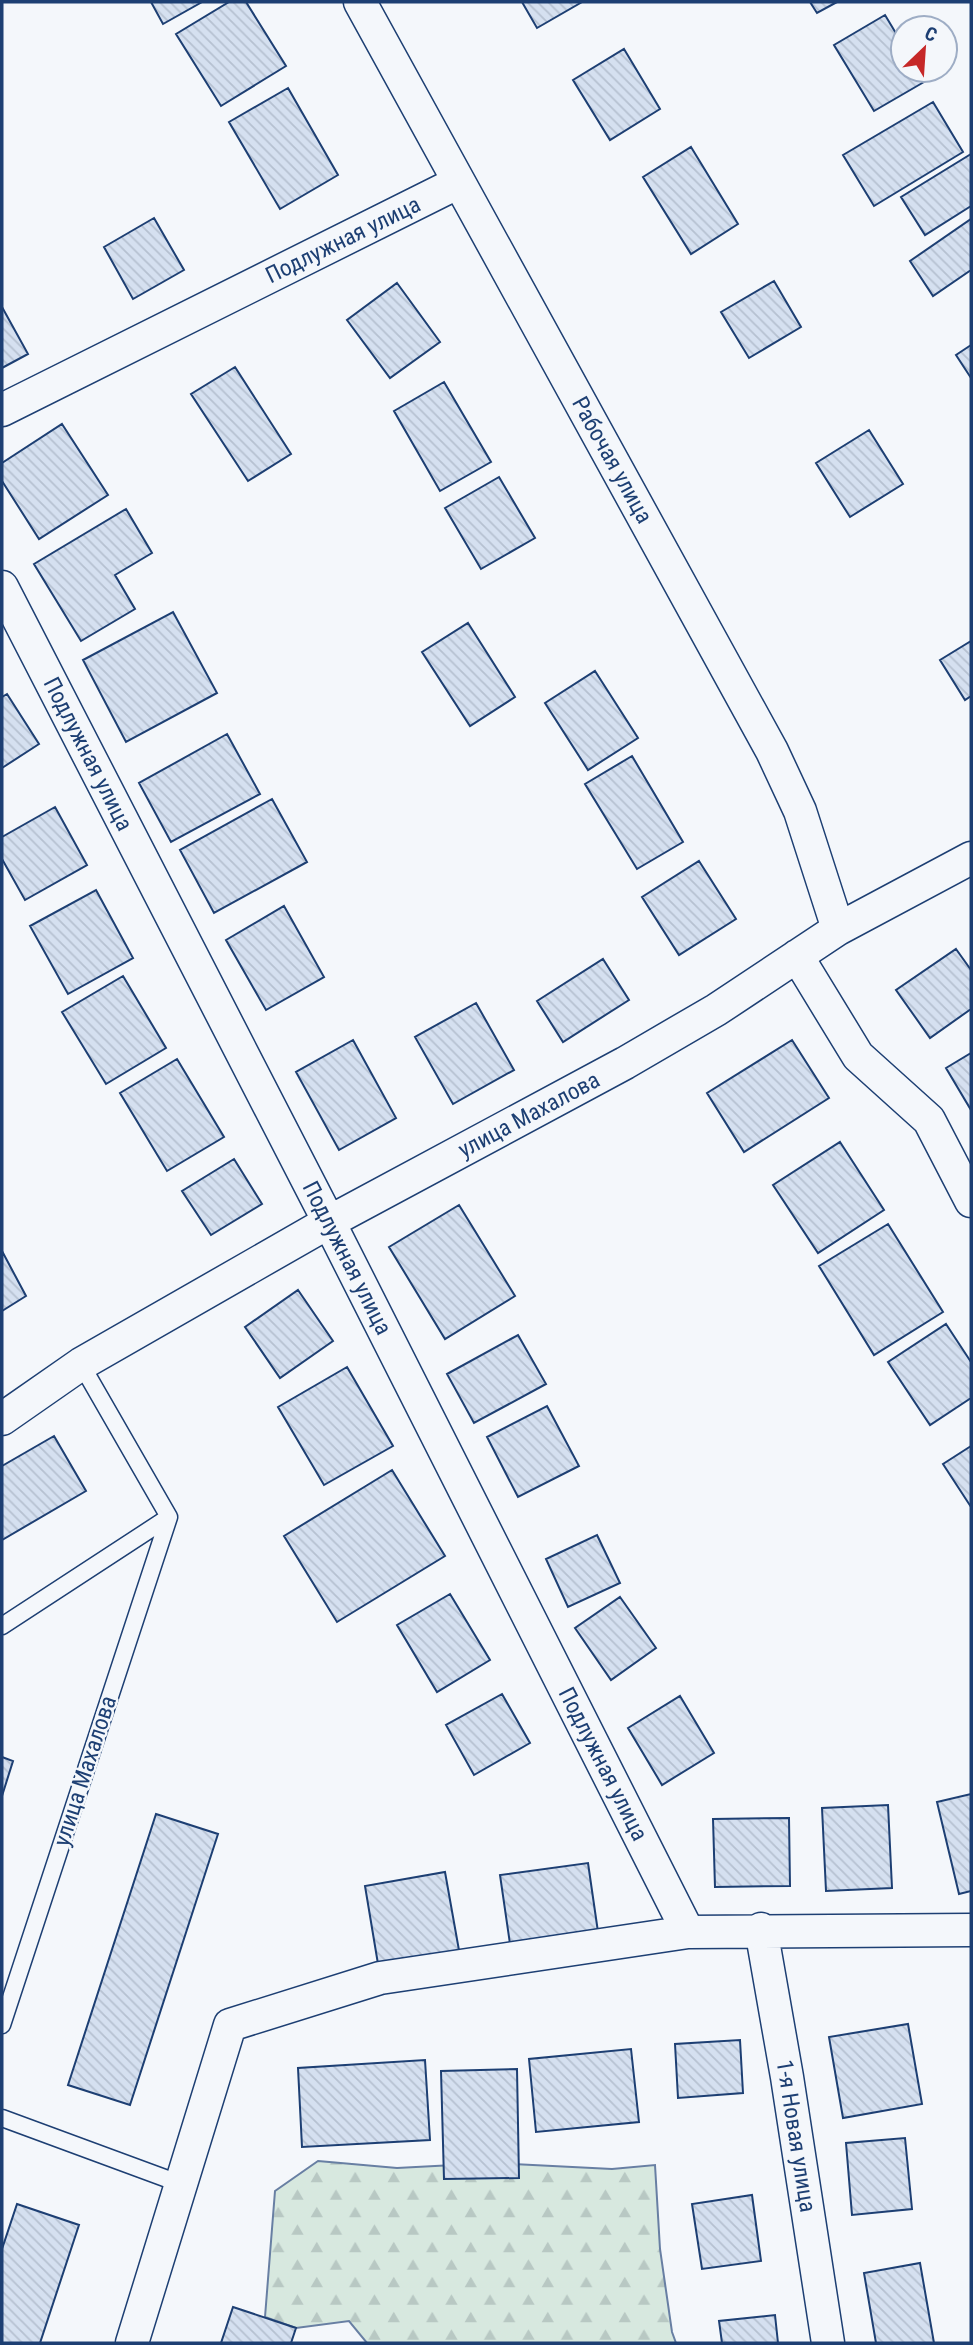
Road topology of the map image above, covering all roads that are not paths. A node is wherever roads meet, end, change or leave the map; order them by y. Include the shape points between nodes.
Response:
1 (360, 2) edge
2 (459, 182) junction
3 (2, 410) edge
4 (2, 587) edge
5 (971, 858) edge
6 (838, 929) junction
7 (797, 957) junction
8 (971, 1201) edge
9 (329, 1222) junction
10 (81, 1363) junction
11 (2, 1419) edge
12 (169, 1517) junction
13 (2, 1626) edge
14 (761, 1929) junction
15 (971, 1930) edge
16 (688, 1932) junction
17 (2, 2025) edge
18 (2, 2118) edge
19 (181, 2184) junction
20 (132, 2343) edge
21 (828, 2343) edge

1 - 2 street, Рабочая улица
2 - 3 street, Подлужная улица
2 - 6 street, Рабочая улица via 772,751 800,811
4 - 9 street, Подлужная улица
5 - 6 street, улица Махалова
6 - 7 street, улица Махалова
7 - 8 street via 858,1056 929,1120
7 - 9 street, улица Махалова via 625,1063
9 - 10 street, улица Махалова
9 - 16 street, Подлужная улица
10 - 11 street, улица Махалова
10 - 12 lane
12 - 13 lane
12 - 17 lane, улица Махалова
14 - 15 street
14 - 16 street
14 - 21 street, 1-я Новая улица
16 - 19 street via 380,1978 230,2025
18 - 19 lane
19 - 20 street

